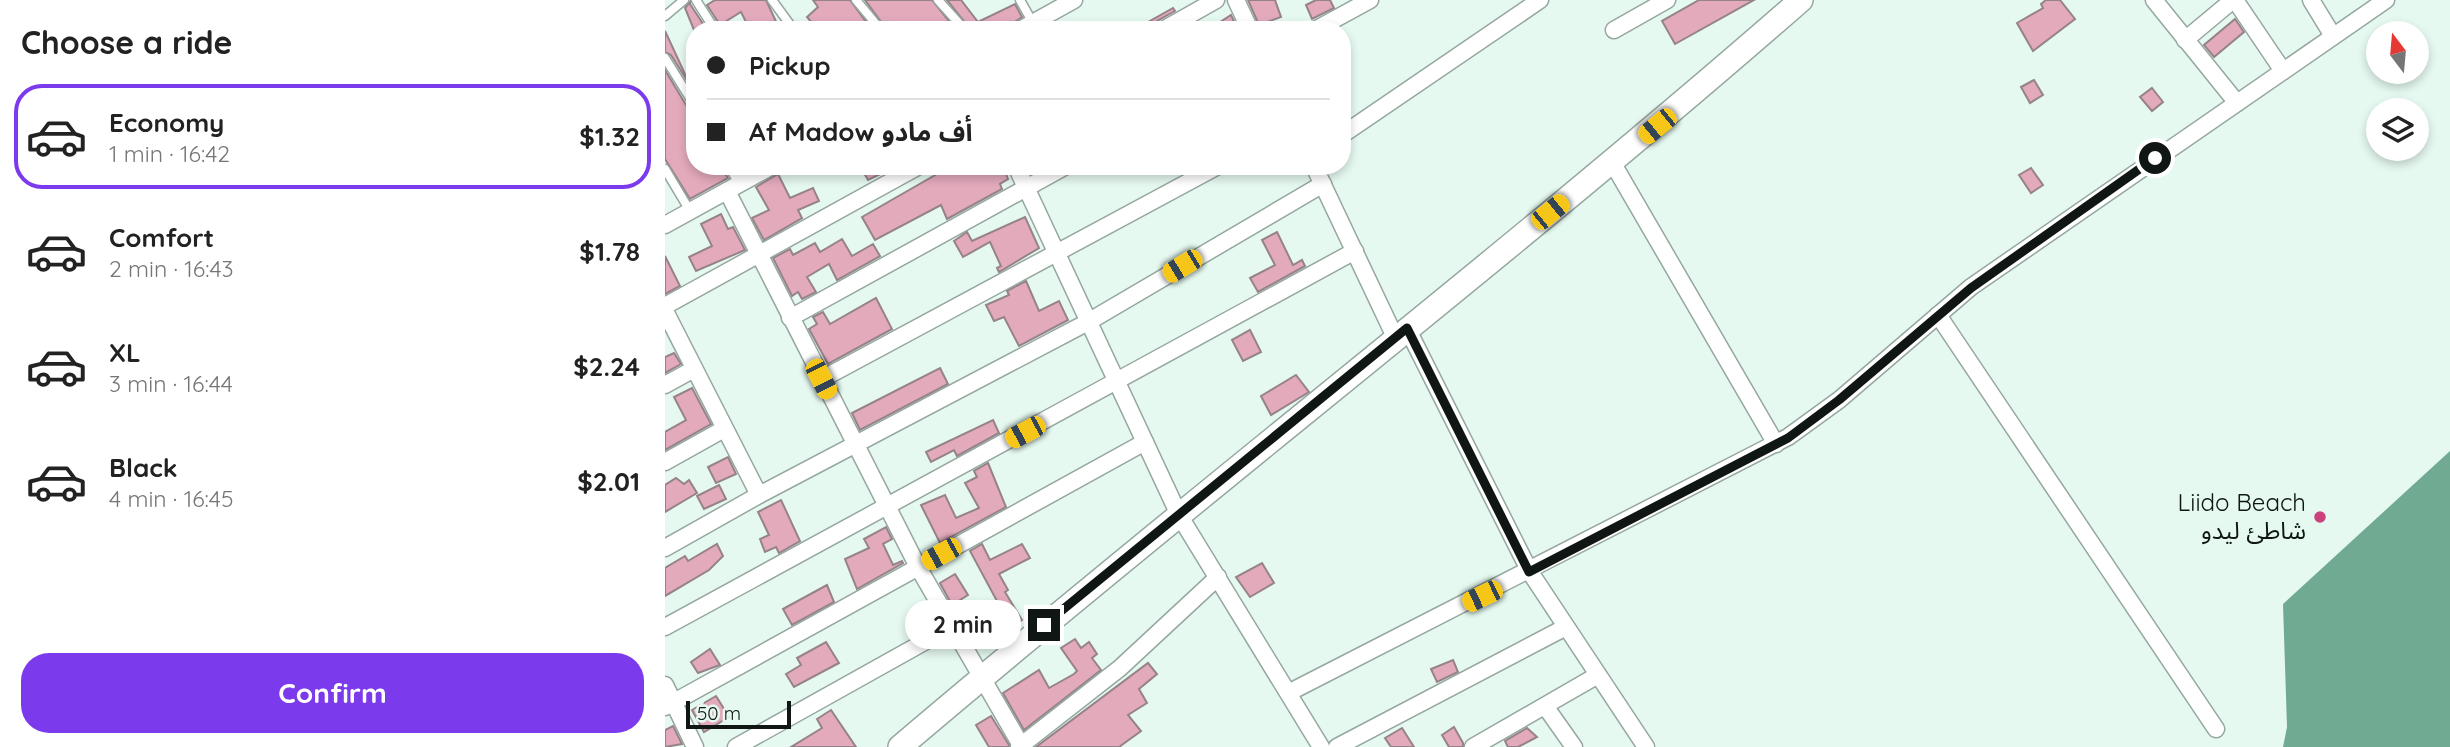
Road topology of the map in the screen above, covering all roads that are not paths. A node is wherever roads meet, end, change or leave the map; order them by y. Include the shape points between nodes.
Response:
1 (684, 0) edge
2 (697, 0) edge
3 (772, 0) edge
4 (856, 0) edge
5 (938, 0) edge
6 (1020, 0) edge
7 (1074, 0) edge
8 (1216, 0) edge
9 (1235, 0) edge
10 (1370, 0) edge
11 (1540, 0) edge
12 (1667, 0) edge
13 (1801, 0) edge
14 (2154, 0) edge
15 (2234, 0) edge
16 (2311, 0) edge
17 (2386, 0) edge
18 (665, 16) edge
19 (710, 21) edge
20 (787, 21) edge
21 (874, 21) edge
22 (957, 21) edge
23 (1026, 21) edge
24 (1036, 21) edge
25 (1179, 21) edge
26 (1246, 21) edge
27 (1332, 21) edge
28 (1614, 30) dead end
29 (2333, 36) junction
30 (2185, 40) junction
31 (665, 58) edge
32 (2283, 71) junction
33 (686, 92) edge
34 (2237, 103) junction
35 (1351, 129) edge
36 (1612, 162) junction
37 (665, 169) edge
38 (731, 175) edge
39 (756, 175) edge
40 (903, 175) edge
41 (1020, 175) edge
42 (1050, 175) edge
43 (1201, 175) edge
44 (1318, 175) edge
45 (1323, 184) junction
46 (733, 188) junction
47 (1027, 188) junction
48 (689, 211) junction
49 (665, 225) edge
50 (1355, 251) junction
51 (1057, 253) junction
52 (759, 254) junction
53 (665, 308) edge
54 (1938, 315) junction
55 (790, 318) junction
56 (1089, 322) junction
57 (1401, 333) junction
58 (694, 369) junction
59 (821, 379) junction
60 (1117, 382) junction
61 (665, 385) edge
62 (724, 429) junction
63 (1145, 442) junction
64 (855, 444) junction
65 (1776, 444) junction
66 (665, 462) edge
67 (758, 495) junction
68 (887, 507) junction
69 (1179, 515) junction
70 (665, 548) edge
71 (918, 567) junction
72 (1529, 572) junction
73 (1218, 577) junction
74 (665, 626) edge
75 (1566, 627) junction
76 (951, 628) junction
77 (1598, 675) junction
78 (981, 678) junction
79 (665, 685) edge
80 (1290, 692) junction
81 (669, 704) edge
82 (1545, 706) junction
83 (2216, 729) dead end
84 (1021, 746) edge
85 (695, 747) edge
86 (736, 747) edge
87 (900, 747) edge
88 (1321, 747) edge
89 (1338, 747) edge
90 (1473, 747) edge
91 (1574, 747) edge
92 (1646, 747) edge

1 - 18 lane
2 - 19 lane
3 - 20 lane
4 - 21 lane
5 - 22 lane
6 - 23 lane
7 - 24 street
8 - 25 street
9 - 26 street
10 - 27 street
11 - 35 street
12 - 28 street
13 - 36 street
14 - 30 street
15 - 30 street
15 - 32 street
16 - 29 street
17 - 29 street
29 - 32 street
30 - 34 street
31 - 33 lane
32 - 34 street
34 - 54 street via 2073,214
36 - 57 street
36 - 65 street
37 - 48 lane
38 - 46 lane
39 - 46 street
40 - 52 street
41 - 47 street
42 - 47 street
43 - 51 street
44 - 45 street
45 - 50 street
45 - 56 street
46 - 48 street
46 - 52 street
47 - 51 street
47 - 55 street
48 - 49 street
50 - 57 street
50 - 60 street
51 - 56 street
51 - 59 street
52 - 53 street
52 - 55 street
53 - 58 street
54 - 65 street via 1839,400
54 - 83 street
55 - 59 street
56 - 60 street
56 - 64 street
57 - 69 street
57 - 72 street
58 - 61 street
58 - 62 street
59 - 64 street
60 - 63 street
60 - 68 street
62 - 66 street
62 - 67 street
63 - 69 street
63 - 71 street
64 - 67 street
64 - 68 street
65 - 72 street
67 - 70 street
68 - 71 street
68 - 74 street
69 - 73 street
69 - 78 street
71 - 76 street
71 - 81 street
72 - 75 street
72 - 80 street
73 - 80 street
73 - 84 street via 1120,668
75 - 77 street
75 - 89 street
76 - 78 street
76 - 86 street
77 - 82 street
77 - 92 street
78 - 84 street
78 - 87 street
79 - 81 street
80 - 88 street
81 - 85 street
82 - 90 street
82 - 91 street

